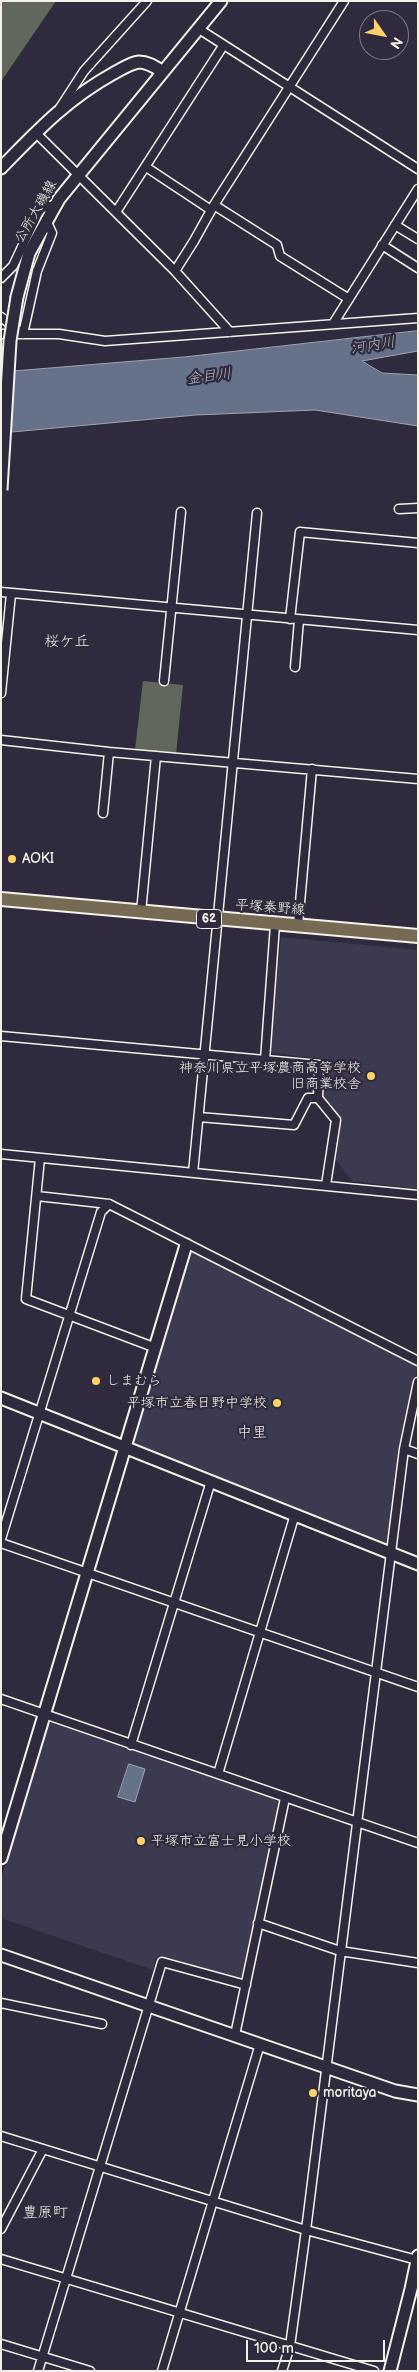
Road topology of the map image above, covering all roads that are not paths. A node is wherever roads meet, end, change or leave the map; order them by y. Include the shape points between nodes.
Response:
1 (147, 1) edge
2 (221, 1) edge
3 (344, 1) edge
4 (199, 29) junction
5 (223, 46) junction
6 (163, 72) junction
7 (290, 86) junction
8 (59, 109) junction
9 (36, 133) junction
10 (146, 167) junction
11 (1, 168) edge
12 (418, 169) edge
13 (77, 175) junction
14 (418, 189) edge
15 (55, 205) junction
16 (212, 207) junction
17 (116, 212) junction
18 (46, 220) junction
19 (395, 225) junction
20 (418, 239) edge
21 (382, 245) junction
22 (418, 268) edge
23 (175, 271) junction
24 (1, 278) edge
25 (349, 299) junction
26 (1, 317) edge
27 (418, 318) edge
28 (333, 324) junction
29 (230, 332) junction
30 (1, 334) edge
31 (23, 334) junction
32 (1, 490) edge
33 (399, 508) dead end
34 (418, 508) edge
35 (181, 512) dead end
36 (257, 512) dead end
37 (418, 543) edge
38 (1, 592) edge
39 (11, 594) junction
40 (172, 608) junction
41 (247, 615) junction
42 (290, 619) junction
43 (300, 620) junction
44 (418, 630) edge
45 (295, 667) dead end
46 (164, 681) dead end
47 (1, 693) edge
48 (1, 740) edge
49 (110, 752) junction
50 (156, 756) junction
51 (233, 762) junction
52 (312, 769) junction
53 (418, 779) edge
54 (103, 813) dead end
55 (1, 899) edge
56 (141, 912) junction
57 (217, 919) junction
58 (275, 924) junction
59 (298, 925) junction
60 (418, 936) edge
61 (1, 1036) edge
62 (204, 1055) junction
63 (265, 1060) junction
64 (318, 1098) junction
65 (199, 1117) junction
66 (1, 1154) edge
67 (40, 1158) junction
68 (193, 1173) junction
69 (326, 1185) junction
70 (418, 1195) edge
71 (37, 1196) junction
72 (109, 1204) junction
73 (186, 1245) junction
74 (68, 1316) junction
75 (156, 1348) junction
76 (418, 1361) edge
77 (418, 1382) edge
78 (1, 1398) edge
79 (39, 1413) junction
80 (124, 1446) junction
81 (404, 1449) junction
82 (418, 1454) edge
83 (211, 1481) junction
84 (295, 1514) junction
85 (1, 1541) edge
86 (390, 1552) junction
87 (418, 1564) edge
88 (87, 1573) junction
89 (173, 1602) junction
90 (260, 1632) junction
91 (375, 1672) junction
92 (418, 1687) edge
93 (1, 1699) edge
94 (45, 1714) junction
95 (131, 1745) junction
96 (218, 1774) junction
97 (285, 1798) junction
98 (356, 1823) junction
99 (5, 1835) edge
100 (418, 1843) edge
101 (1, 1858) edge
102 (258, 1923) junction
103 (340, 1951) junction
104 (1, 1955) edge
105 (418, 1963) edge
106 (246, 1985) junction
107 (1, 2003) edge
108 (149, 2006) junction
109 (102, 2024) dead end
110 (234, 2035) junction
111 (260, 2044) junction
112 (326, 2068) junction
113 (418, 2094) edge
114 (1, 2136) edge
115 (43, 2149) junction
116 (100, 2165) junction
117 (213, 2201) junction
118 (1, 2229) edge
119 (306, 2230) junction
120 (417, 2258) edge
121 (1, 2259) edge
122 (66, 2278) junction
123 (180, 2313) junction
124 (1, 2344) edge
125 (290, 2346) junction
126 (43, 2357) junction
127 (38, 2371) edge
128 (90, 2371) edge
129 (162, 2371) edge
130 (282, 2371) edge
131 (374, 2371) edge
132 (390, 2371) edge

1 - 8 street via 84,71
2 - 4 street, 公所大磯線
3 - 7 street
4 - 5 street
4 - 6 street, 公所大磯線
5 - 7 street
5 - 10 street
6 - 8 street via 150,64 130,64
6 - 13 street, 公所大磯線
7 - 12 street
7 - 16 street
8 - 9 street
9 - 11 street
9 - 13 street
10 - 16 street
10 - 17 street
13 - 15 street, 公所大磯線
13 - 17 street
14 - 19 street
15 - 18 street, 公所大磯線
15 - 24 street via 42,208 38,213 12,266
16 - 23 street
16 - 25 street via 277,245 280,256
17 - 23 street
18 - 31 street via 52,233 37,271
18 - 32 street, 公所大磯線, bridge via 29,253 17,297 10,341
19 - 20 street
19 - 21 street
21 - 22 street
21 - 25 street
23 - 29 street
25 - 28 street
26 - 31 street
27 - 28 street
28 - 29 street
29 - 31 street via 105,341 59,334
30 - 31 street
33 - 34 street
35 - 40 street
36 - 41 street
37 - 42 street via 300,532
38 - 39 street
39 - 40 street
39 - 47 street
40 - 41 street
40 - 46 street
41 - 42 street
41 - 51 street
42 - 43 street
43 - 44 street
43 - 45 street
48 - 49 street
49 - 50 street
49 - 54 street
50 - 51 street
50 - 56 street
51 - 52 street
51 - 57 street
52 - 53 street
52 - 59 street
55 - 56 main road, 平塚秦野線 / 62
56 - 57 main road, 平塚秦野線 / 62
57 - 58 main road, 平塚秦野線 / 62
57 - 62 street
58 - 59 main road, 平塚秦野線 / 62
58 - 63 street
59 - 60 main road, 平塚秦野線 / 62
61 - 62 street
62 - 63 street
62 - 65 street
63 - 64 street via 319,1065
64 - 65 street via 308,1098 294,1125
64 - 69 street via 336,1120
65 - 68 street
66 - 67 street
67 - 68 street
67 - 71 street
68 - 69 street
69 - 70 street
71 - 72 street
71 - 74 street via 26,1299
72 - 73 street
72 - 74 street via 101,1212
73 - 75 street
73 - 76 street
74 - 75 street
74 - 79 street
75 - 80 street
77 - 81 street
78 - 79 street
79 - 80 street
79 - 85 street
80 - 83 street
80 - 88 street
81 - 82 street
81 - 86 street
83 - 84 street
83 - 89 street
84 - 86 street
84 - 90 street
85 - 88 street
86 - 87 street
86 - 91 street
88 - 89 street
88 - 94 street
89 - 90 street
89 - 95 street
90 - 91 street
90 - 96 street
91 - 92 street
91 - 98 street
93 - 94 street
94 - 95 street
94 - 99 street
95 - 96 street
96 - 97 street
97 - 98 street
97 - 102 street
98 - 100 street
98 - 103 street
99 - 101 street
102 - 103 street
102 - 106 street
103 - 105 street
103 - 112 street
104 - 108 street
106 - 108 street via 162,1962
106 - 110 street
107 - 109 street
108 - 110 street
108 - 116 street
110 - 111 street
111 - 112 street
111 - 117 street
112 - 113 street via 395,2091
112 - 119 street
114 - 115 street
115 - 116 street
115 - 118 street
116 - 117 street
116 - 122 street
117 - 119 street
117 - 123 street
119 - 120 street
119 - 125 street
120 - 132 street
121 - 122 street
122 - 123 street
122 - 126 street
123 - 125 street
123 - 129 street
124 - 126 street
125 - 130 street
125 - 131 street
126 - 127 street
126 - 128 street

